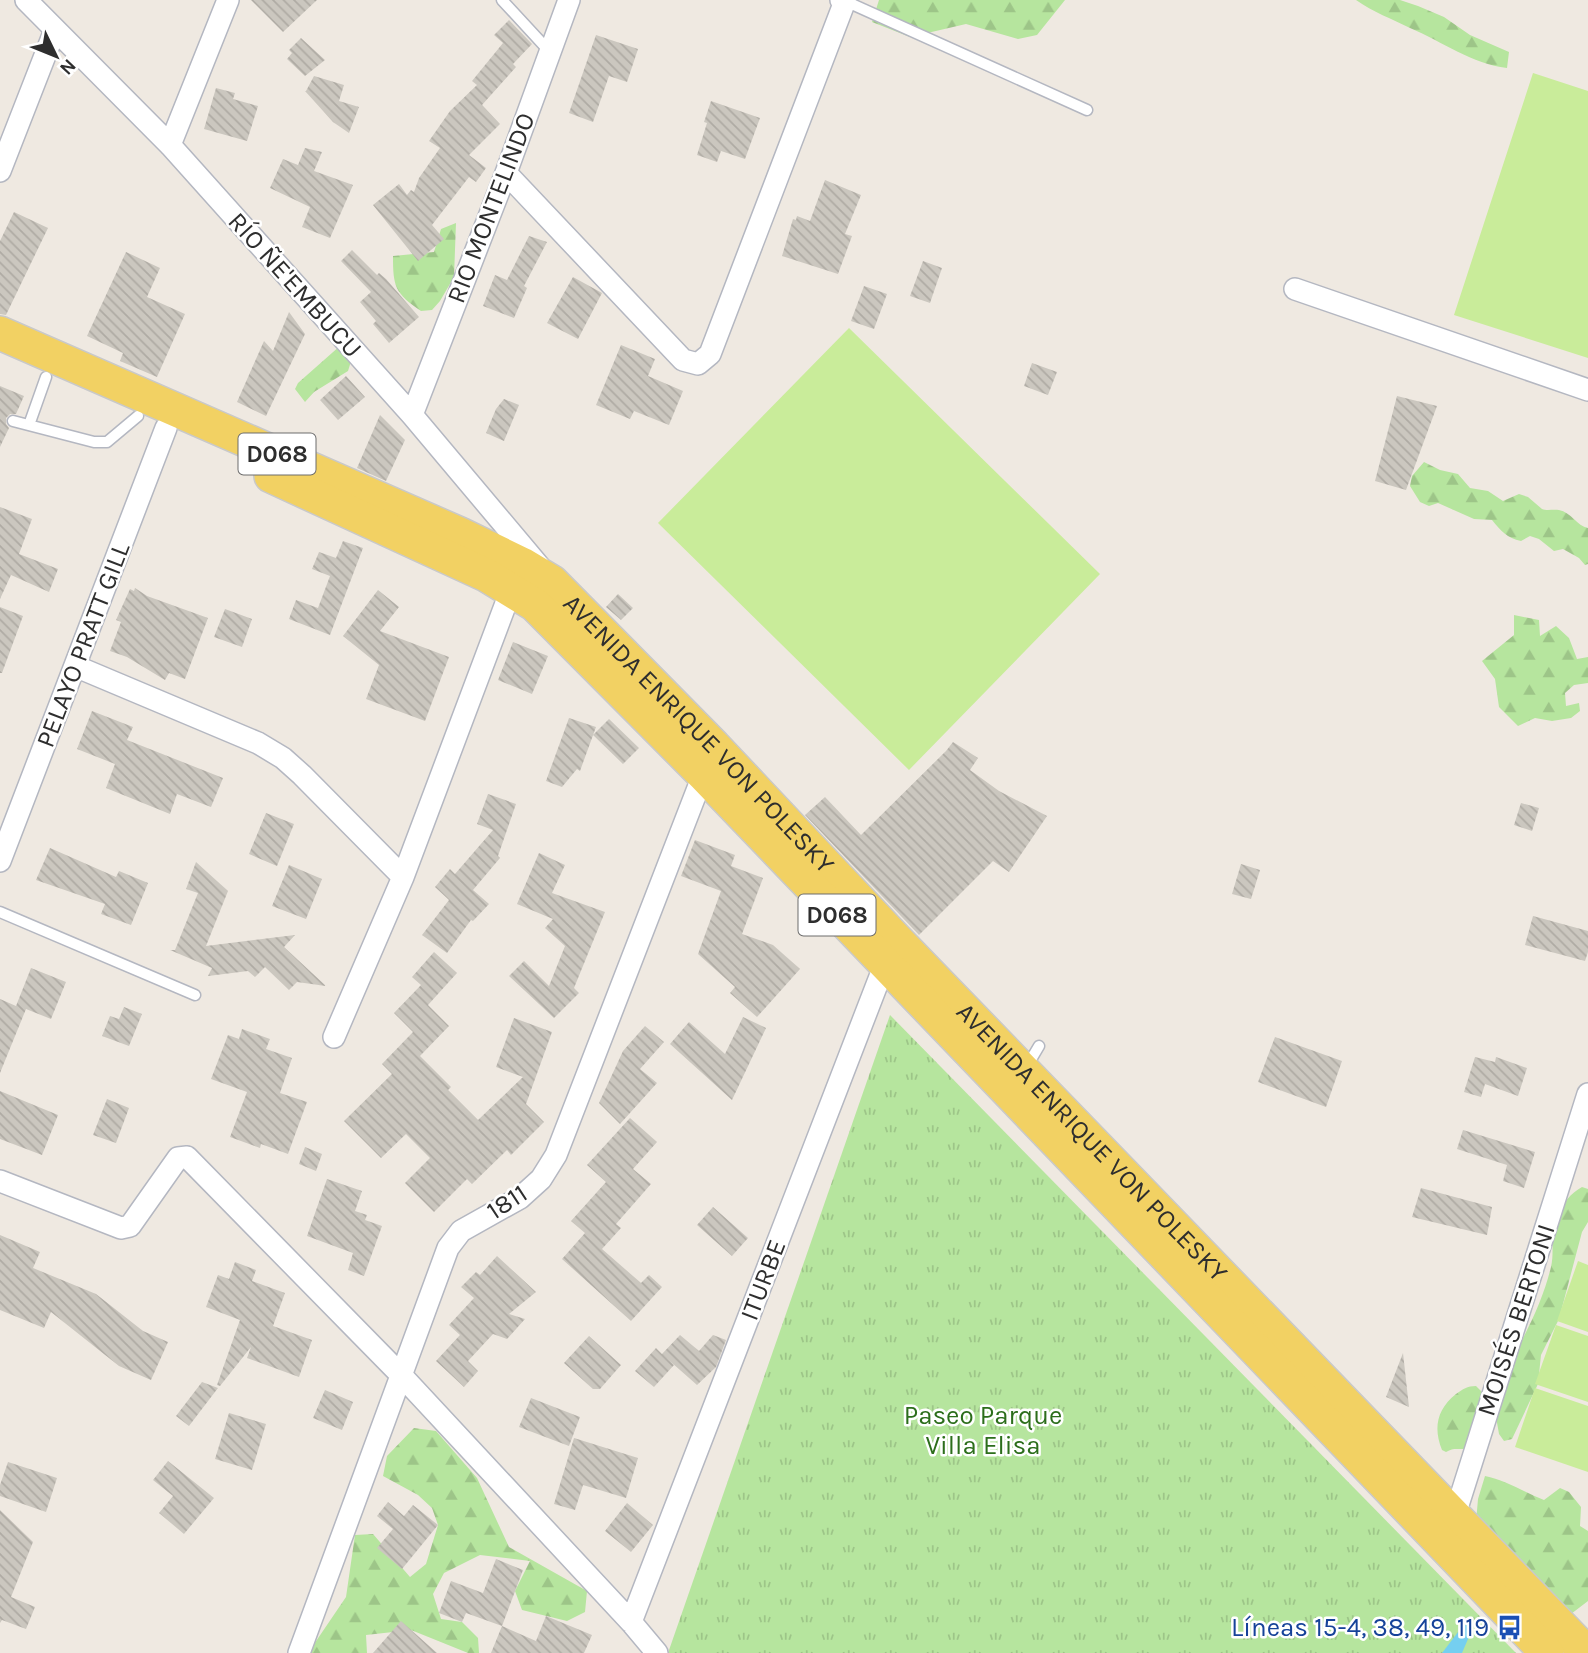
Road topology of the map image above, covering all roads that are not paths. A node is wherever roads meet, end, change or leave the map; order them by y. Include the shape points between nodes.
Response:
1 (26, 0) edge
2 (228, 0) edge
3 (502, 0) edge
4 (569, 0) edge
5 (843, 1) edge
6 (55, 30) junction
7 (550, 52) junction
8 (1087, 110) dead end
9 (170, 145) junction
10 (0, 171) edge
11 (506, 173) junction
12 (1295, 289) dead end
13 (0, 333) edge
14 (0, 357) edge
15 (46, 377) junction
16 (1588, 390) edge
17 (412, 415) junction
18 (13, 421) dead end
19 (152, 422) junction
20 (29, 425) junction
21 (517, 576) junction
22 (552, 582) junction
23 (75, 666) junction
24 (709, 760) junction
25 (0, 861) edge
26 (403, 877) junction
27 (0, 912) edge
28 (890, 951) junction
29 (195, 995) dead end
30 (334, 1037) dead end
31 (1022, 1069) junction
32 (1588, 1094) edge
33 (0, 1181) edge
34 (401, 1375) junction
35 (1455, 1515) junction
36 (1445, 1546) junction
37 (632, 1622) junction
38 (299, 1653) edge
39 (657, 1653) edge
40 (1547, 1653) edge
41 (1587, 1653) edge

1 - 6 street, RÍO ÑE'EMBUCU
2 - 9 street
3 - 7 lane
4 - 7 street, RIO MONTELINDO
5 - 8 lane
5 - 11 street via 710,354 698,364 683,360
6 - 9 street, RÍO ÑE'EMBUCU
6 - 10 street
7 - 11 street, RIO MONTELINDO
9 - 17 street, RÍO ÑE'EMBUCU
11 - 17 street, RIO MONTELINDO
12 - 16 street
13 - 21 main road, AVENIDA ENRIQUE VON POLESKY / D068 via 460,534
14 - 15 main road, AVENIDA ENRIQUE VON POLESKY / D068
15 - 19 main road, AVENIDA ENRIQUE VON POLESKY / D068
15 - 20 lane
17 - 22 street, RÍO ÑE'EMBUCU
18 - 20 lane
19 - 20 lane via 107,442
19 - 21 main road, AVENIDA ENRIQUE VON POLESKY / D068 via 486,575
19 - 23 street, PELAYO PRATT GILL
21 - 22 main road, AVENIDA ENRIQUE VON POLESKY / D068
21 - 24 main road, AVENIDA ENRIQUE VON POLESKY / D068 via 535,605
21 - 26 street
22 - 24 main road, AVENIDA ENRIQUE VON POLESKY / D068
23 - 25 street, PELAYO PRATT GILL
23 - 26 street via 258,743 283,758
24 - 28 main road, AVENIDA ENRIQUE VON POLESKY / D068
24 - 34 street, 1811 via 556,1155 541,1179 520,1198 461,1231 448,1248
26 - 30 street
27 - 29 lane
28 - 31 main road, AVENIDA ENRIQUE VON POLESKY / D068
28 - 37 street, ITURBE
31 - 35 main road, AVENIDA ENRIQUE VON POLESKY / D068
31 - 36 main road, AVENIDA ENRIQUE VON POLESKY / D068
32 - 35 street, MOISÉS BERTONI
33 - 34 street via 121,1228 130,1226 178,1157 187,1157
34 - 37 street
34 - 38 street, 1811
35 - 36 street, MOISÉS BERTONI
35 - 41 main road, AVENIDA ENRIQUE VON POLESKY / D068
36 - 40 main road, AVENIDA ENRIQUE VON POLESKY / D068
37 - 39 street

